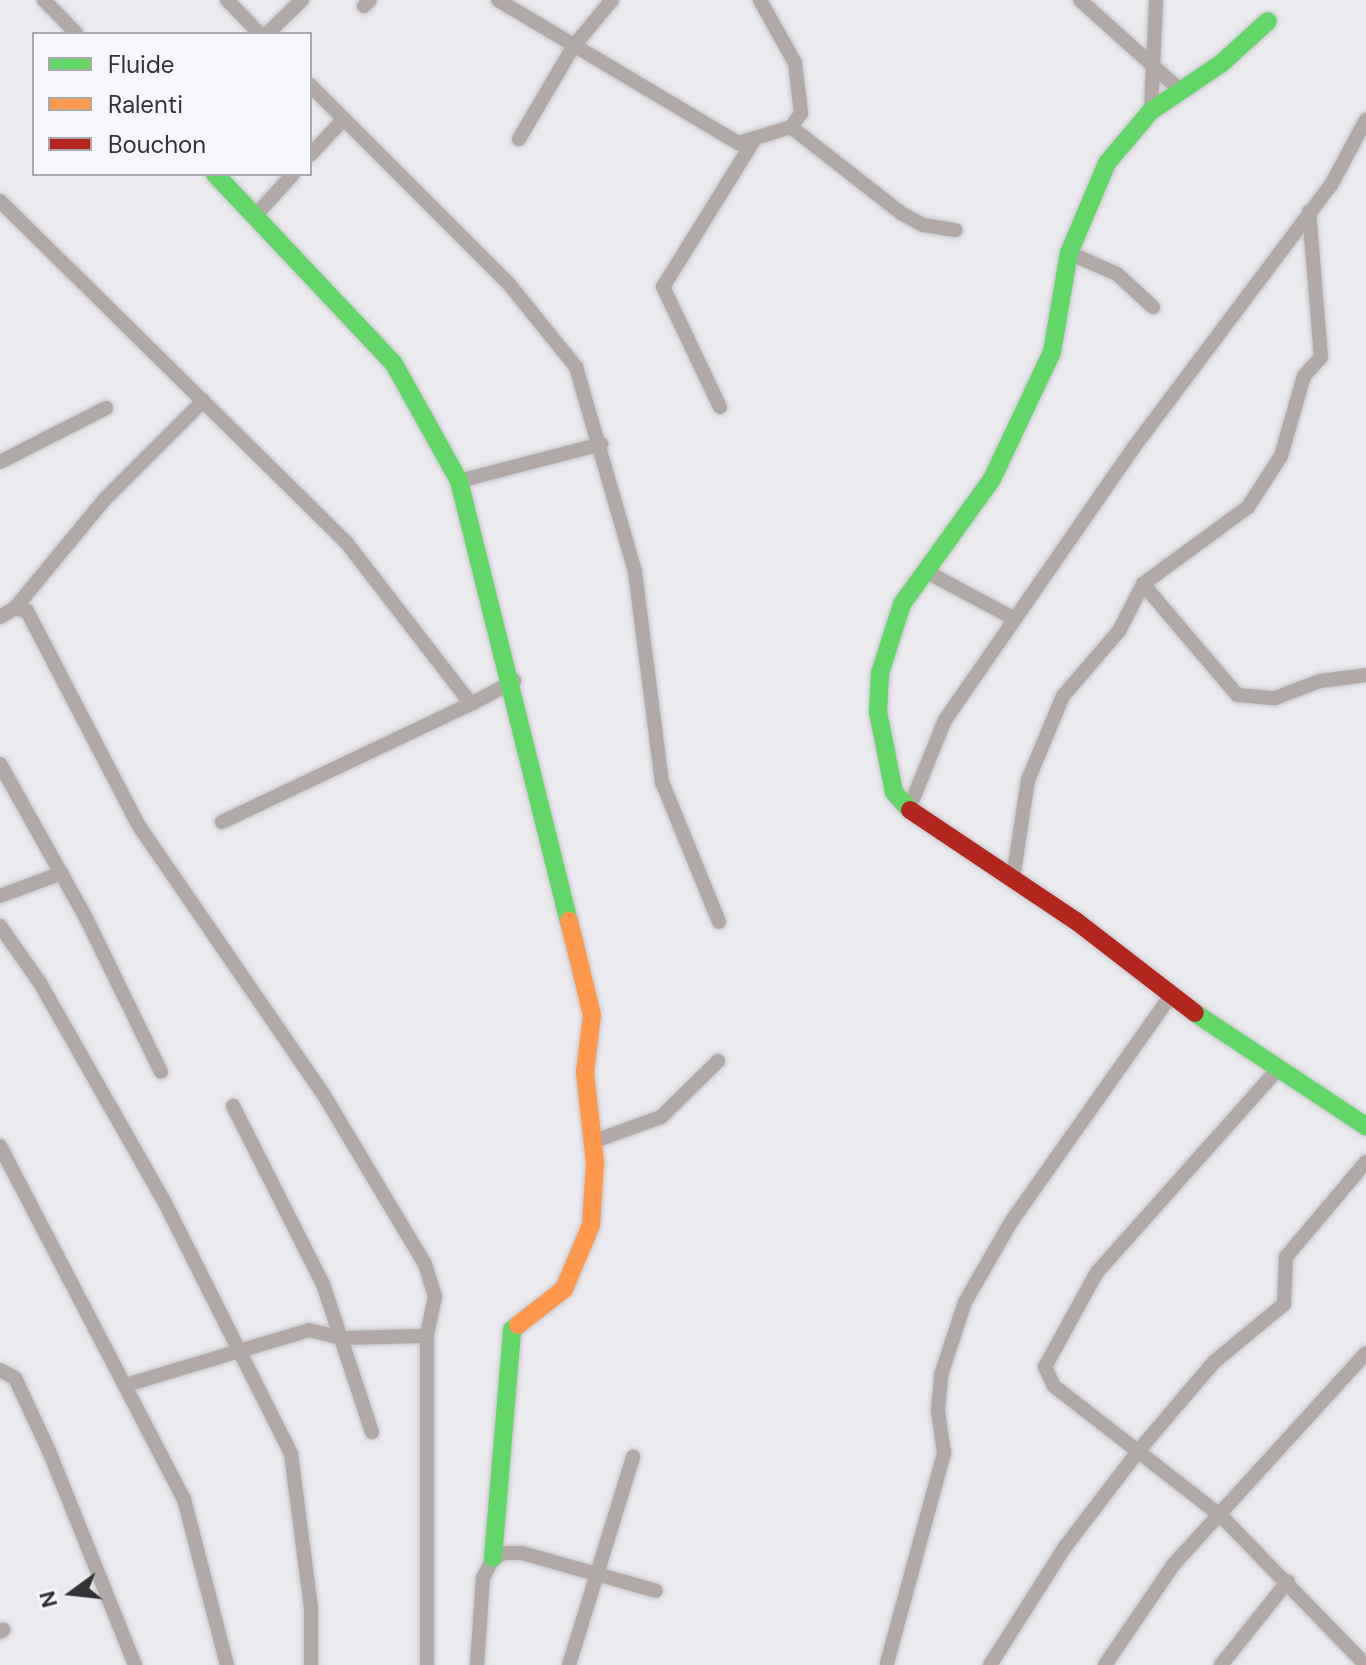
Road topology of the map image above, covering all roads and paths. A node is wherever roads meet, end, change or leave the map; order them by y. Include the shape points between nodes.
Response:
1 (44, 0) edge
2 (227, 0) edge
3 (302, 0) edge
4 (498, 0) edge
5 (612, 0) edge
6 (760, 0) edge
7 (1080, 0) edge
8 (1156, 0) edge
9 (1268, 21) dead end
10 (75, 32) edge
11 (258, 32) edge
12 (269, 32) edge
13 (573, 47) junction
14 (1157, 69) junction
15 (312, 87) edge
16 (1180, 90) junction
17 (1151, 111) junction
18 (343, 120) junction
19 (1366, 120) edge
20 (791, 127) junction
21 (519, 139) dead end
22 (753, 142) junction
23 (312, 153) edge
24 (217, 176) edge
25 (291, 176) edge
26 (0, 201) edge
27 (1309, 211) junction
28 (256, 215) junction
29 (956, 230) dead end
30 (1069, 253) junction
31 (1153, 307) dead end
32 (203, 401) junction
33 (720, 407) dead end
34 (106, 408) dead end
35 (601, 444) junction
36 (0, 462) edge
37 (459, 481) junction
38 (925, 571) junction
39 (1143, 584) junction
40 (15, 608) junction
41 (0, 617) edge
42 (1013, 618) junction
43 (1366, 675) edge
44 (514, 681) junction
45 (471, 704) junction
46 (0, 764) edge
47 (909, 809) junction
48 (222, 822) dead end
49 (62, 873) junction
50 (1013, 878) junction
51 (0, 896) edge
52 (719, 922) dead end
53 (0, 926) edge
54 (1170, 997) junction
55 (718, 1061) dead end
56 (1279, 1068) junction
57 (161, 1072) dead end
58 (233, 1106) dead end
59 (1366, 1126) edge
60 (592, 1142) junction
61 (0, 1146) edge
62 (1366, 1162) edge
63 (427, 1336) junction
64 (340, 1338) junction
65 (235, 1349) junction
66 (1366, 1353) edge
67 (0, 1370) edge
68 (126, 1385) junction
69 (372, 1432) dead end
70 (1140, 1449) junction
71 (633, 1457) dead end
72 (1221, 1516) junction
73 (493, 1558) junction
74 (598, 1574) junction
75 (1288, 1581) junction
76 (656, 1591) dead end
77 (887, 1663) dead end
78 (135, 1665) edge
79 (227, 1665) edge
80 (311, 1665) edge
81 (427, 1665) edge
82 (477, 1665) edge
83 (569, 1665) edge
84 (990, 1665) edge
85 (1105, 1665) edge
86 (1221, 1665) edge
87 (1366, 1665) edge

1 - 10 street
2 - 11 street
3 - 12 street
4 - 13 street
5 - 13 street
6 - 20 street via 782,31 803,89 801,113
7 - 14 street
8 - 14 street
9 - 16 street
13 - 21 street
13 - 22 street via 724,138
14 - 16 street
14 - 17 street
15 - 18 street
16 - 17 street
17 - 30 street via 1107,163
18 - 23 street
18 - 35 street via 553,335 576,367
19 - 27 street
20 - 22 street
20 - 29 street via 901,213 923,225
22 - 33 street via 663,287
24 - 28 street
25 - 28 street
26 - 32 street
27 - 39 street via 1321,357 1304,376 1281,456 1248,507
27 - 42 street
28 - 37 street via 394,364
30 - 31 street via 1117,274
30 - 38 street via 1052,352 992,479
32 - 40 street via 105,499
32 - 45 street via 346,542
34 - 36 street
35 - 37 street
35 - 52 street via 635,572 662,782
37 - 44 street
38 - 42 street
38 - 47 street via 902,604 880,673 878,712 891,779 897,800
39 - 43 street via 1237,695 1275,698 1320,681
39 - 50 street via 1119,631 1063,696 1040,740 1019,818
40 - 41 street
40 - 63 street via 27,611 160,860 221,940 394,1204 433,1283
42 - 47 street via 945,720
44 - 45 street
44 - 60 street via 592,1015 585,1072
45 - 48 street
46 - 49 street
47 - 50 street
49 - 51 street
49 - 57 street
50 - 54 street
53 - 65 street via 40,983 164,1201
54 - 56 street
54 - 77 street via 1011,1222 965,1302 941,1375 938,1411 944,1453
55 - 60 street via 661,1117
56 - 59 street
56 - 70 street via 1097,1272 1047,1355 1054,1386
58 - 64 street via 300,1230
60 - 73 street via 591,1225 564,1289 512,1330
61 - 68 street
62 - 70 street via 1286,1257 1284,1304 1214,1362
63 - 64 street
63 - 81 street
64 - 65 street via 317,1329
64 - 69 street
65 - 68 street
65 - 80 street via 291,1454 311,1607
66 - 72 street
67 - 78 street via 15,1378 49,1451
68 - 79 street via 184,1499
70 - 72 street
70 - 84 street via 1065,1547
71 - 74 street
72 - 75 street
72 - 85 street via 1174,1564
73 - 74 street via 522,1553
73 - 82 street via 483,1578
74 - 76 street
74 - 83 street
75 - 86 street
75 - 87 street

